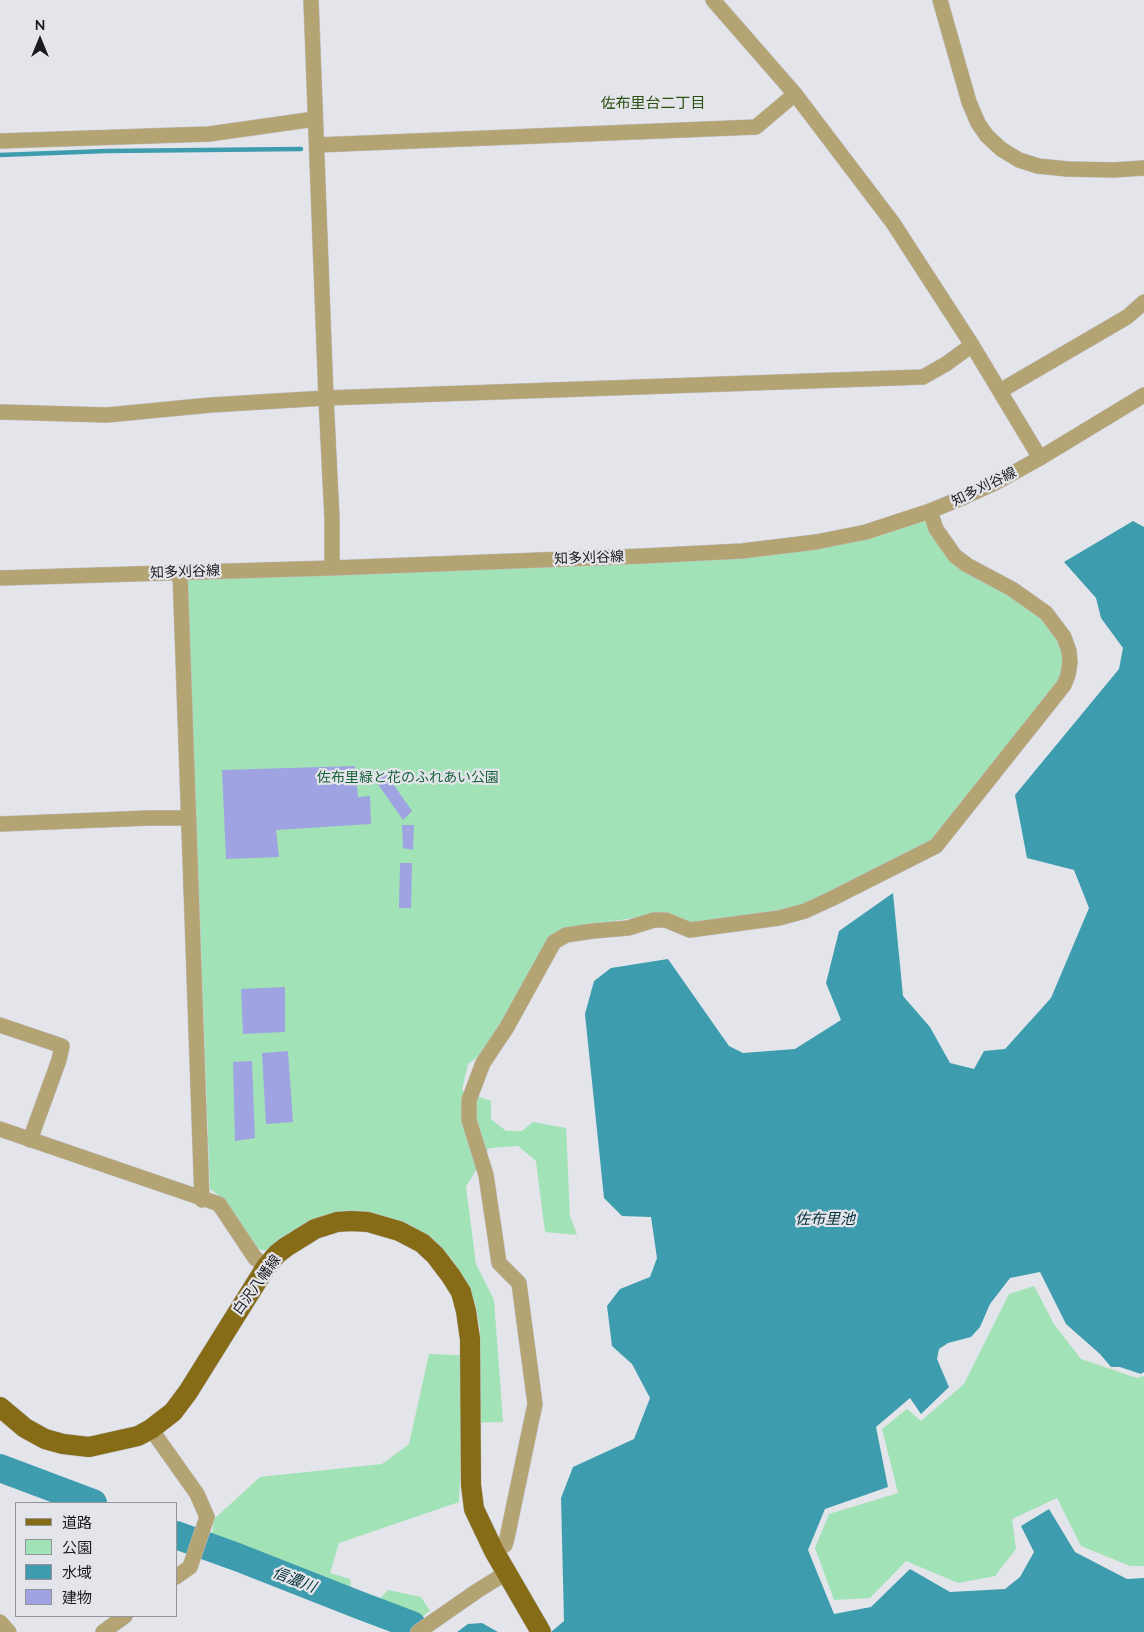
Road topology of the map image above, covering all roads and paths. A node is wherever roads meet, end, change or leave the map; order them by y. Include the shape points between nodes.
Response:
1 (312, 0) edge
2 (713, 0) edge
3 (940, 0) edge
4 (795, 94) junction
5 (315, 119) junction
6 (0, 141) edge
7 (317, 144) junction
8 (1144, 168) edge
9 (1144, 302) edge
10 (972, 344) junction
11 (1000, 391) junction
12 (1144, 395) edge
13 (326, 398) junction
14 (0, 412) edge
15 (1040, 458) junction
16 (930, 511) junction
17 (332, 568) junction
18 (180, 572) junction
19 (0, 578) edge
20 (189, 818) junction
21 (0, 824) edge
22 (0, 1025) edge
23 (0, 1129) edge
24 (30, 1140) junction
25 (202, 1200) junction
26 (266, 1267) junction
27 (0, 1407) edge
28 (151, 1429) junction
29 (494, 1551) junction
30 (506, 1573) junction
31 (178, 1576) edge
32 (124, 1617) edge
33 (0, 1622) edge
34 (9, 1632) edge
35 (103, 1632) edge
36 (418, 1632) edge
37 (540, 1632) edge

1 - 5 street
2 - 4 street
3 - 8 street via 969,102 978,123 1001,149 1019,160 1067,170
4 - 7 street via 756,127
4 - 10 street via 893,223
5 - 6 street via 209,134
5 - 7 street
7 - 13 street
9 - 11 street via 1127,316
10 - 11 street
10 - 13 street via 923,377
11 - 15 street
12 - 15 street, 知多刈谷線
13 - 14 street via 107,415
13 - 17 street
15 - 16 street, 知多刈谷線 via 995,484
16 - 17 street, 知多刈谷線 via 866,532 742,551
16 - 29 street via 936,528 955,556 1046,613 1064,637 1070,662 1064,685 936,846 805,911 779,918 690,930 666,920 654,920 628,928 566,935 554,942 483,1063 469,1100 469,1120 484,1168 499,1263 519,1283 535,1404 507,1538 505,1544
17 - 18 street, 知多刈谷線
18 - 19 street, 知多刈谷線
18 - 20 street
20 - 21 street
20 - 25 street
22 - 24 street via 62,1046
23 - 24 street
24 - 25 street
25 - 26 street via 219,1204 255,1258
26 - 28 main road, 白沢八幡線 via 188,1392 173,1412
26 - 29 main road, 白沢八幡線 via 301,1236 315,1229 350,1221 368,1222 399,1231 422,1243 435,1255 461,1292 466,1311 470,1339 471,1485 474,1509
27 - 28 main road, 白沢八幡線 via 25,1428 46,1439 89,1448 123,1441
28 - 31 street via 196,1494 207,1517 190,1567
29 - 30 main road, 白沢八幡線
30 - 36 street
30 - 37 main road, 白沢八幡線
32 - 35 street
33 - 34 street

